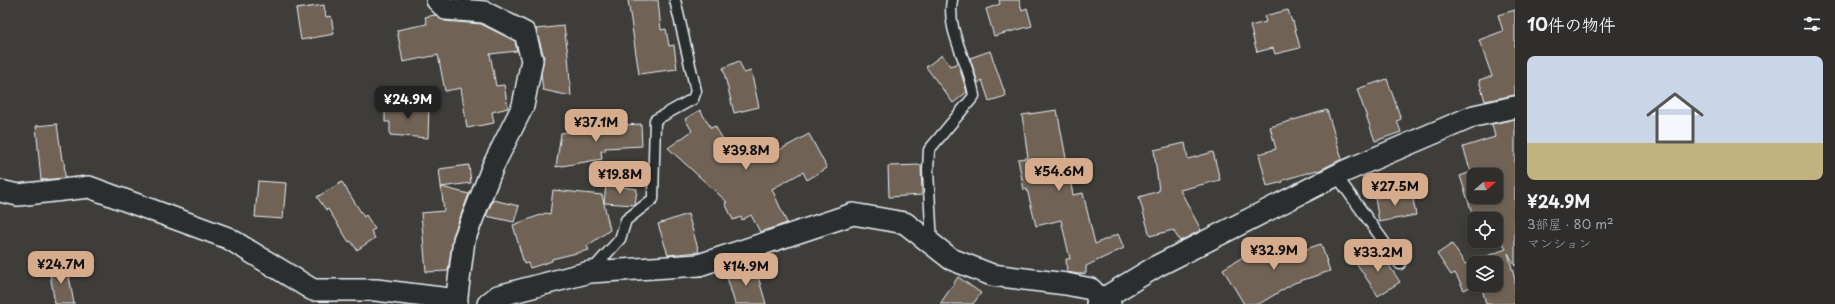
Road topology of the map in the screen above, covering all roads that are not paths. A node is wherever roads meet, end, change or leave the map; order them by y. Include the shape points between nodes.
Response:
1 (437, 0) edge
2 (675, 0) edge
3 (952, 0) edge
4 (1515, 107) edge
5 (1336, 175) junction
6 (0, 191) edge
7 (932, 244) junction
8 (1400, 264) dead end
9 (590, 272) junction
10 (457, 302) edge
11 (1102, 303) edge
12 (488, 304) edge

1 - 10 street via 446,9 484,12 525,33 532,60 523,106 493,166 464,240
2 - 9 lane via 696,91 693,98 655,120 653,199 626,220 620,239
3 - 7 lane via 950,11 973,85 974,96 929,150
4 - 5 street via 1474,116
5 - 8 lane
5 - 11 street via 1158,266
6 - 10 street via 18,195 89,187 228,238 313,290 376,290
7 - 9 street via 904,223 853,214 699,265
7 - 11 street via 951,259 992,275 1091,289
9 - 12 street via 498,296

